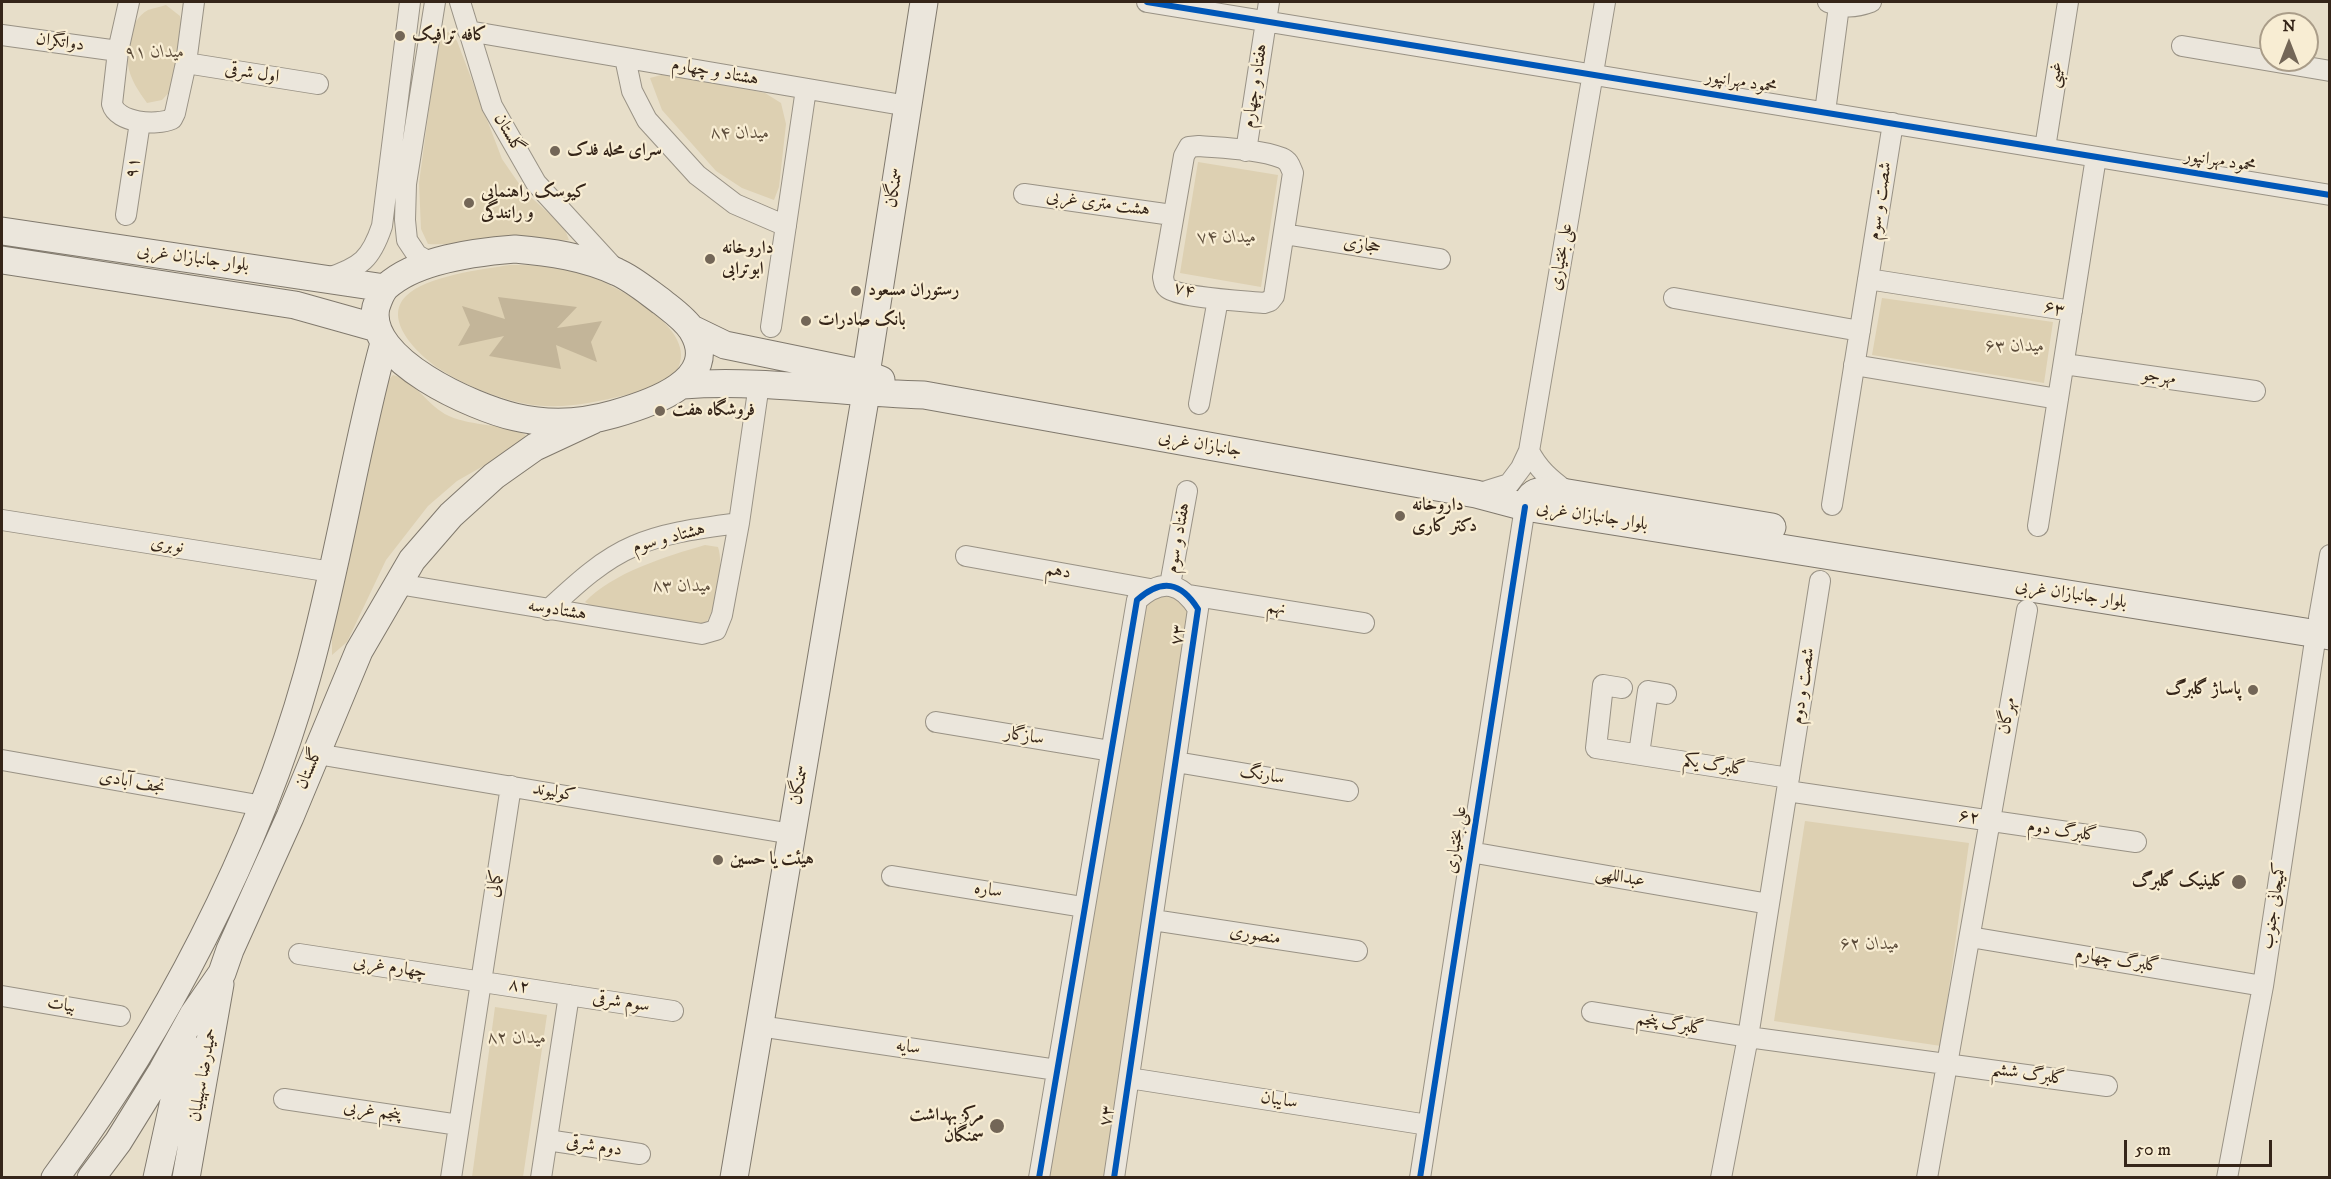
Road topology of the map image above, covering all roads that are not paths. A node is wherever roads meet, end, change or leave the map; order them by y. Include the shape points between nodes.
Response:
1 (129, 2) edge
2 (194, 2) edge
3 (410, 2) edge
4 (435, 2) edge
5 (460, 2) edge
6 (924, 2) edge
7 (1147, 2) edge
8 (1605, 2) edge
9 (1871, 2) edge
10 (2068, 2) edge
11 (1833, 4) edge
12 (1267, 11) edge
13 (468, 32) junction
14 (2, 35) edge
15 (2182, 46) dead end
16 (118, 51) junction
17 (625, 58) junction
18 (186, 63) junction
19 (2330, 71) edge
20 (1594, 74) junction
21 (318, 84) dead end
22 (806, 89) junction
23 (908, 106) junction
24 (1825, 112) junction
25 (140, 122) junction
26 (1893, 123) junction
27 (2044, 148) junction
28 (1246, 151) junction
29 (2096, 157) junction
30 (1024, 194) dead end
31 (2330, 195) edge
32 (126, 215) dead end
33 (1172, 215) junction
34 (786, 226) junction
35 (2, 231) edge
36 (1284, 234) junction
37 (1440, 259) dead end
38 (2, 260) edge
39 (433, 264) junction
40 (618, 272) junction
41 (324, 279) junction
42 (1868, 279) junction
43 (386, 288) junction
44 (1674, 298) dead end
45 (1218, 299) junction
46 (2072, 311) junction
47 (771, 327) dead end
48 (692, 329) junction
49 (1860, 331) junction
50 (380, 336) junction
51 (2064, 364) junction
52 (1854, 365) junction
53 (759, 384) junction
54 (866, 384) junction
55 (683, 385) junction
56 (2255, 391) dead end
57 (2058, 399) junction
58 (1199, 404) dead end
59 (593, 420) junction
60 (1529, 451) junction
61 (1187, 491) dead end
62 (1476, 494) junction
63 (1571, 494) junction
64 (1832, 505) dead end
65 (1525, 507) junction
66 (2, 520) edge
67 (739, 523) junction
68 (2038, 526) dead end
69 (2330, 555) edge
70 (966, 556) dead end
71 (332, 572) junction
72 (1820, 580) dead end
73 (398, 585) junction
74 (1170, 585) junction
75 (1150, 589) junction
76 (1189, 595) junction
77 (548, 610) junction
78 (2027, 610) dead end
79 (1364, 623) dead end
80 (2324, 627) edge
81 (1622, 688) dead end
82 (1666, 694) dead end
83 (936, 722) dead end
84 (1111, 751) junction
85 (317, 754) junction
86 (1639, 754) junction
87 (2, 760) edge
88 (1176, 762) junction
89 (1788, 785) junction
90 (512, 786) junction
91 (1348, 791) dead end
92 (264, 806) junction
93 (1989, 822) junction
94 (792, 834) junction
95 (2136, 842) dead end
96 (1470, 852) junction
97 (892, 876) dead end
98 (1769, 904) junction
99 (1083, 907) junction
100 (1153, 920) junction
101 (1970, 937) junction
102 (1357, 951) dead end
103 (299, 954) dead end
104 (222, 973) junction
105 (481, 982) junction
106 (2263, 986) junction
107 (173, 991) junction
108 (569, 995) junction
109 (2, 996) edge
110 (673, 1011) dead end
111 (1592, 1012) dead end
112 (193, 1015) junction
113 (120, 1016) dead end
114 (759, 1026) junction
115 (1748, 1037) junction
116 (1948, 1064) junction
117 (1057, 1071) junction
118 (1129, 1078) junction
119 (2107, 1086) dead end
120 (284, 1099) dead end
121 (459, 1125) junction
122 (1428, 1125) junction
123 (547, 1140) junction
124 (640, 1154) dead end
125 (96, 1177) edge
126 (55, 1178) edge
127 (157, 1178) edge
128 (186, 1178) edge
129 (451, 1178) edge
130 (541, 1178) edge
131 (734, 1178) edge
132 (1039, 1178) edge
133 (1114, 1178) edge
134 (1420, 1178) edge
135 (1721, 1178) edge
136 (1928, 1178) edge
137 (2227, 1178) edge

1 - 16 street
2 - 18 street
3 - 41 street via 382,226 375,248 353,270
4 - 39 street via 406,184 405,220 407,240 417,255
5 - 13 street, گلستان
6 - 23 main road, سمنگان
7 - 12 street, محمود مهرانپور
8 - 20 street, علی بختیاری
9 - 11 street via 1855,7
10 - 27 street, غیبی
11 - 24 street
12 - 20 street, محمود مهرانپور
12 - 28 street, هفتاد و چهارم
13 - 17 street, هشتاد و چهارم
13 - 40 street, گلستان via 492,106 536,183
14 - 16 street, دواتگران
15 - 19 street
16 - 25 street via 112,104 117,115
17 - 22 street, هشتاد و چهارم
17 - 34 street via 632,91 647,120 690,167 735,204
18 - 21 street, اول شرقی
18 - 25 street via 172,119
20 - 24 street, محمود مهرانپور
20 - 60 street, علی بختیاری
22 - 23 street, هشتاد و چهارم
22 - 34 street
23 - 54 main road, سمنگان
24 - 26 street, محمود مهرانپور
25 - 32 street, ۹۱
26 - 27 street, محمود مهرانپور
26 - 42 street, شصت و سوم
27 - 29 street, محمود مهرانپور
28 - 33 street, ۷۴ via 1189,147
28 - 36 street, ۷۴ via 1283,158 1290,164 1293,173
29 - 31 street, محمود مهرانپور
29 - 46 street
30 - 33 street, هشت متری غربی
33 - 45 street, ۷۴ via 1165,286 1171,291
34 - 47 street
35 - 41 main road, بلوار جانبازان غربی
36 - 37 street, حجازی
36 - 45 street, ۷۴ via 1270,301
38 - 50 main road, بلوار جانبازان غربی via 295,305
39 - 40 main road, جانبازان غربی via 515,249 552,252
39 - 43 main road, جانبازان غربی
40 - 48 main road, جانبازان غربی
41 - 43 main road, بلوار جانبازان غربی
42 - 46 street, ۶۳
42 - 49 street
43 - 50 main road, گلستان via 376,308
44 - 49 street
45 - 58 street
46 - 51 street, ۶۳
48 - 54 main road, جانبازان غربی via 725,345
48 - 55 main road via 699,348 698,364
49 - 52 street
50 - 59 main road via 426,379 483,408 517,418
50 - 71 main road, گلستان
51 - 56 street, مهرجو
51 - 57 street, ۶۳
52 - 57 street
52 - 64 street
53 - 54 main road, جانبازان غربی
53 - 55 main road, جانبازان غربی
53 - 67 street
54 - 62 main road, جانبازان غربی
54 - 94 main road, سمنگان
55 - 59 main road via 635,408
57 - 68 street
59 - 73 main road, گلستان via 535,447 494,476 451,515 412,560
60 - 62 street, جانبازان غربی via 1509,484
60 - 63 street via 1547,478
61 - 74 street, هفتاد و سوم
62 - 65 main road, جانبازان غربی
63 - 65 main road, بلوار جانبازان غربی via 1536,491
63 - 80 main road, بلوار جانبازان غربی
65 - 80 main road, بلوار جانبازان غربی
65 - 96 street, علی بختیاری
66 - 71 street, نوبری
67 - 77 street, هشتاد و سوم via 634,546 588,574
67 - 77 street, هشتادوسه via 723,615 716,630 702,634
69 - 80 street, کمیجانی جنوب
70 - 75 street, دهم
71 - 92 main road, گلستان via 307,676
72 - 89 street, شصت و دوم
73 - 77 street, هشتادوسه
73 - 85 main road, گلستان via 360,651
74 - 75 street
74 - 76 street
75 - 84 street via 1137,600
76 - 79 street, نهم
76 - 88 street, ۷۳ via 1198,609
78 - 93 street, مهرگان
80 - 106 street, کمیجانی جنوب
81 - 86 street, گلبرگ یکم via 1604,685 1596,748
82 - 86 street via 1648,691
83 - 84 street, سازگار
84 - 99 street
85 - 90 street, کولیوند
85 - 104 main road, گلستان
86 - 89 street, گلبرگ یکم
87 - 92 street, نجف آبادی
88 - 91 street, سارنگ
88 - 100 street, ۷۳
89 - 93 street, ۶۲
89 - 98 street
90 - 94 street, کولیوند
90 - 105 street, کمالی
92 - 107 main road, گلستان via 204,937
93 - 95 street, گلبرگ دوم
93 - 101 street, ۶۲
94 - 114 main road, سمنگان
96 - 98 street, عبداللهی
96 - 122 street, علی بختیاری
97 - 99 street, ساره
98 - 115 street
99 - 117 street
100 - 102 street, منصوری
100 - 118 street, ۷۳
101 - 106 street, گلبرگ چهارم
101 - 116 street, ۶۲
103 - 105 street, چهارم غربی
104 - 112 main road, گلستان
104 - 128 main road, حمیدرضا سهیلیان
105 - 108 street, ۸۲
105 - 121 street
106 - 137 street, کمیجانی جنوب
107 - 112 main road
107 - 126 main road, گلستان via 100,1116
108 - 110 street, سوم شرقی
108 - 123 street
109 - 113 street, بیات
111 - 115 street, گلبرگ پنجم
112 - 125 main road, گلستان
112 - 127 main road, حمیدرضا سهیلیان
114 - 117 street, سایه
114 - 131 main road, سمنگان
115 - 116 street
115 - 135 street
116 - 119 street, گلبرگ ششم
116 - 136 street
117 - 132 street
118 - 122 street, سایبان
118 - 133 street, ۷۳
120 - 121 street, پنجم غربی
121 - 129 street
122 - 134 street, علی بختیاری
123 - 124 street, دوم شرقی
123 - 130 street

